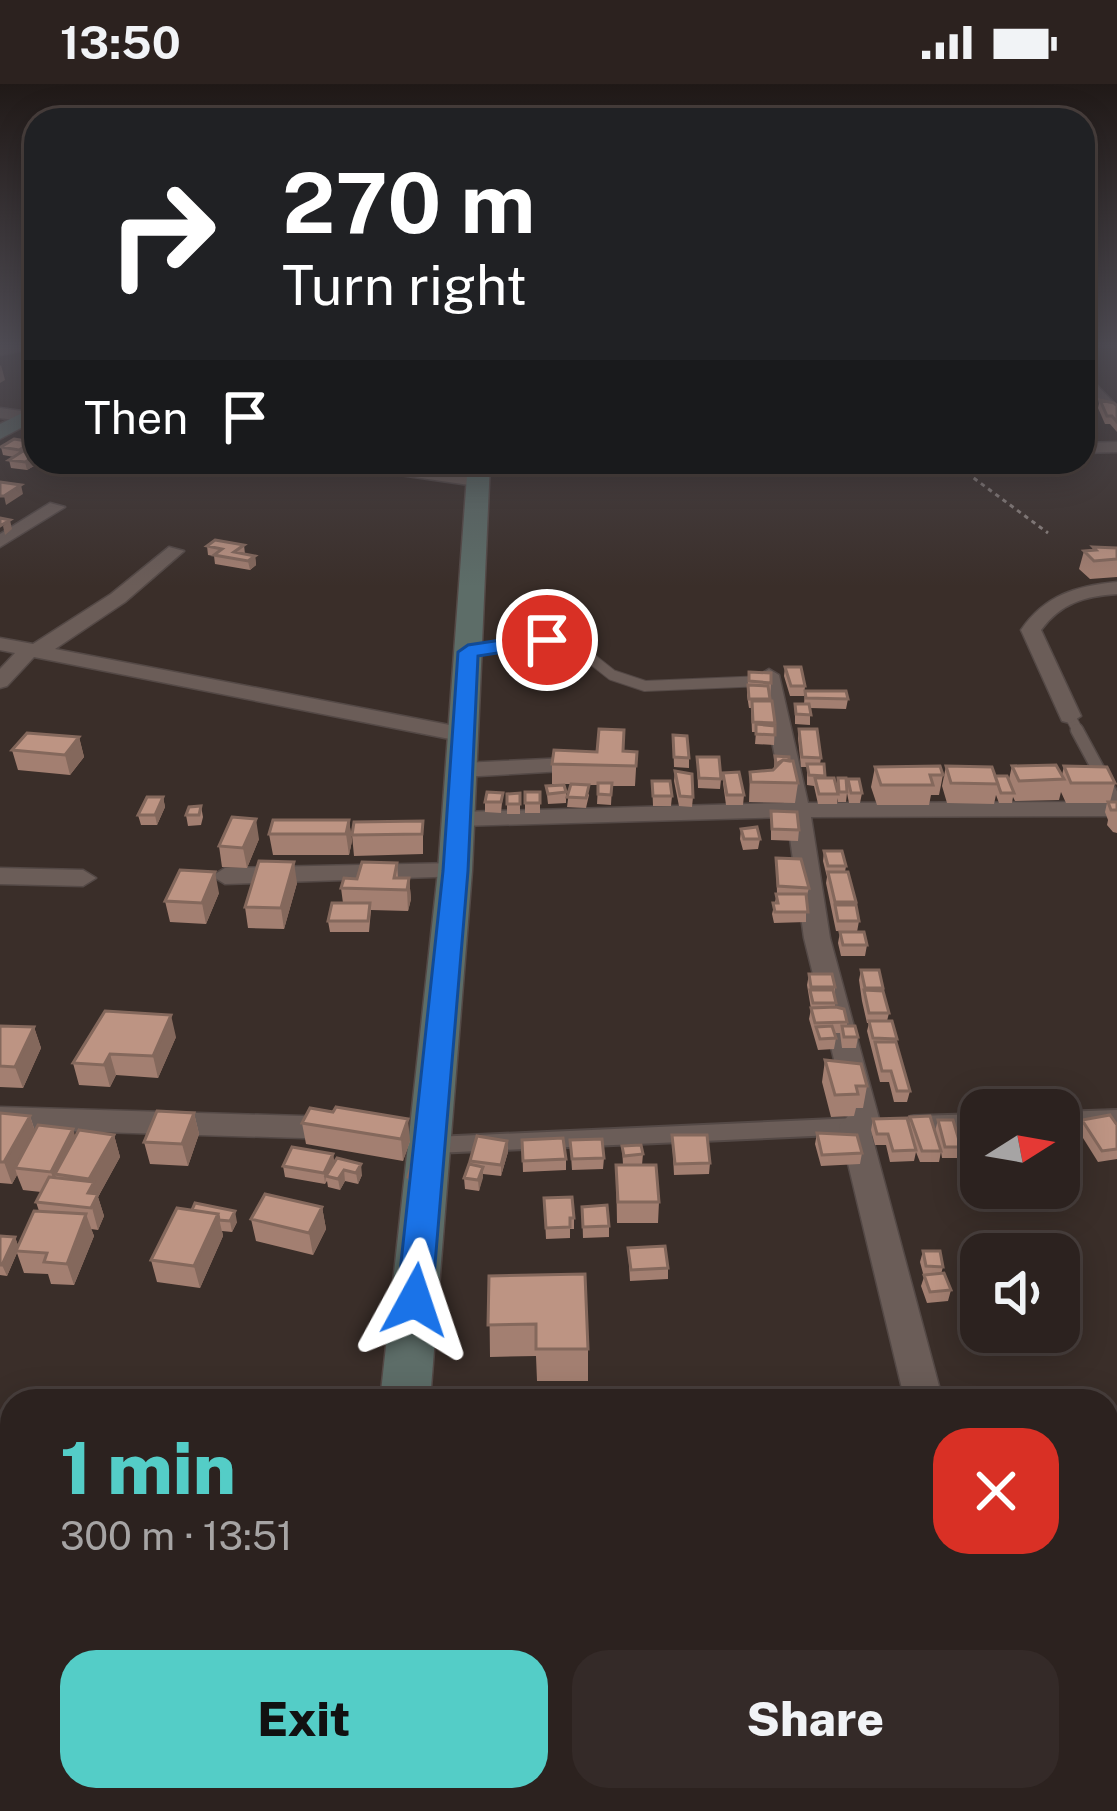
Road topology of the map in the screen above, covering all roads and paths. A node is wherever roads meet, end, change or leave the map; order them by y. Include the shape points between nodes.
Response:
1 (478, 474) edge
2 (968, 474) edge
3 (56, 506) dead end
4 (1048, 533) dead end
5 (0, 542) edge
6 (175, 551) dead end
7 (1117, 588) edge
8 (0, 644) edge
9 (33, 651) junction
10 (468, 652) junction
11 (770, 678) joint
12 (0, 682) edge
13 (1070, 716) joint
14 (464, 752) junction
15 (597, 763) edge
16 (1117, 806) edge
17 (799, 812) junction
18 (459, 818) junction
19 (455, 871) junction
20 (0, 876) edge
21 (225, 876) dead end
22 (83, 878) dead end
23 (0, 1118) edge
24 (1117, 1118) edge
25 (1080, 1119) edge
26 (960, 1123) edge
27 (860, 1126) junction
28 (358, 1129) edge
29 (421, 1136) junction
30 (406, 1389) edge
31 (921, 1389) edge

1 - 10 street
2 - 4 path
3 - 5 street
6 - 9 street
7 - 13 street via 1071,594 1031,630
8 - 9 street
9 - 12 street
9 - 14 street
10 - 11 lane via 547,640 574,645 612,675 644,686
10 - 14 street
11 - 17 street
13 - 16 lane
14 - 15 street
14 - 18 street
16 - 17 street
17 - 18 street
17 - 27 street
18 - 19 street
19 - 21 street
19 - 29 street
20 - 22 street
23 - 28 street
24 - 25 lane
26 - 27 lane
27 - 29 lane
27 - 31 street
29 - 30 street

